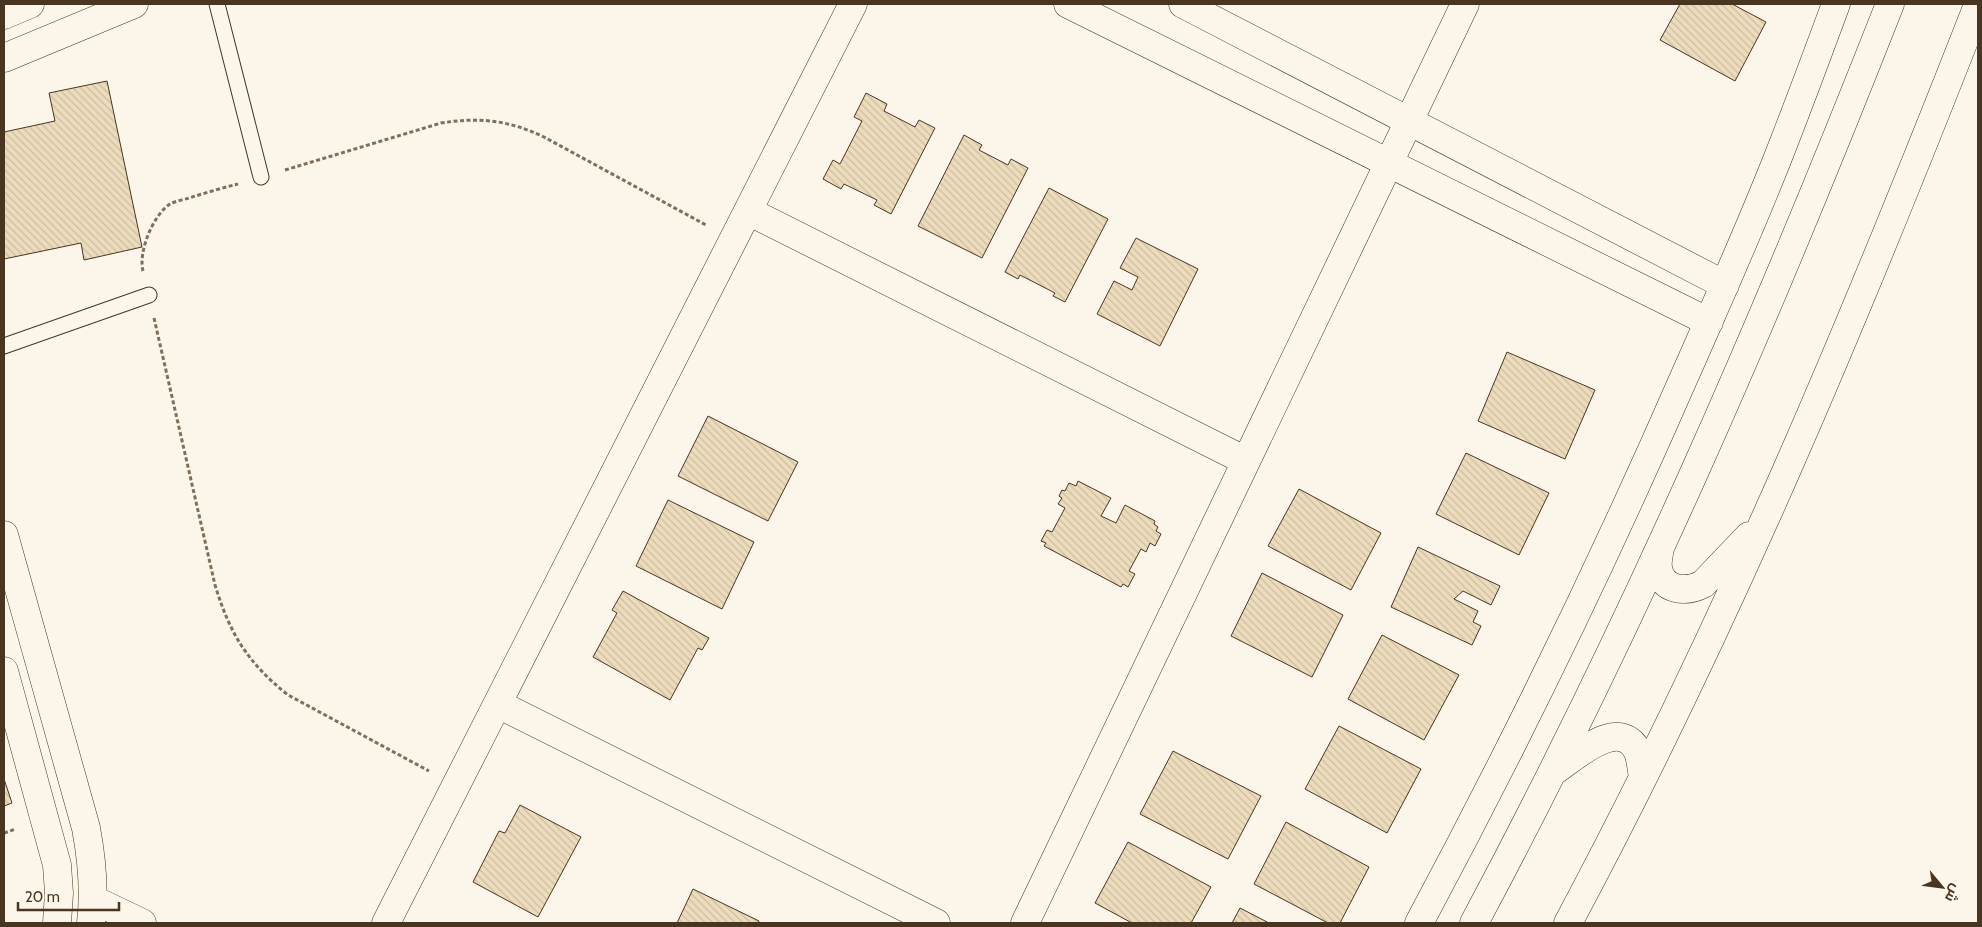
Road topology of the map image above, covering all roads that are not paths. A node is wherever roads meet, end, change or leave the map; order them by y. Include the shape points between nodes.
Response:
1 (30, 4) edge
2 (134, 4) edge
3 (217, 4) edge
4 (853, 4) edge
5 (1068, 4) edge
6 (1183, 4) edge
7 (1465, 4) edge
8 (1836, 4) edge
9 (1890, 4) edge
10 (1978, 5) edge
11 (4, 15) edge
12 (4, 58) edge
13 (1409, 121) junction
14 (1388, 163) junction
15 (261, 177) road end
16 (748, 211) junction
17 (1725, 285) junction
18 (149, 295) road end
19 (1709, 322) junction
20 (4, 346) edge
21 (1246, 461) junction
22 (1765, 518) junction
23 (4, 535) edge
24 (1660, 546) junction
25 (4, 671) edge
26 (498, 704) junction
27 (1551, 774) junction
28 (1643, 776) junction
29 (93, 911) edge
30 (57, 923) edge
31 (142, 923) edge
32 (386, 923) edge
33 (936, 923) edge
34 (1025, 923) edge
35 (1419, 923) edge
36 (1474, 923) edge
37 (1568, 923) edge

1 - 11 street
2 - 12 street
3 - 15 lane
4 - 16 street
5 - 14 street
6 - 13 street
7 - 13 street
8 - 17 street
9 - 24 street via 1769,304
10 - 22 street via 1906,191
13 - 14 street
13 - 17 street
14 - 19 street
14 - 21 street
16 - 21 street
16 - 26 street
17 - 19 street
18 - 20 lane
19 - 35 street via 1578,610 1504,762
21 - 34 street
22 - 24 street via 1710,577 1695,588 1676,588 1660,576 1657,565
22 - 28 street
23 - 29 street via 86,828 92,860
24 - 27 street
25 - 30 street via 57,865
26 - 32 street
26 - 33 street
27 - 28 street via 1602,739 1618,737 1638,752
27 - 36 street
28 - 37 street
29 - 31 street

